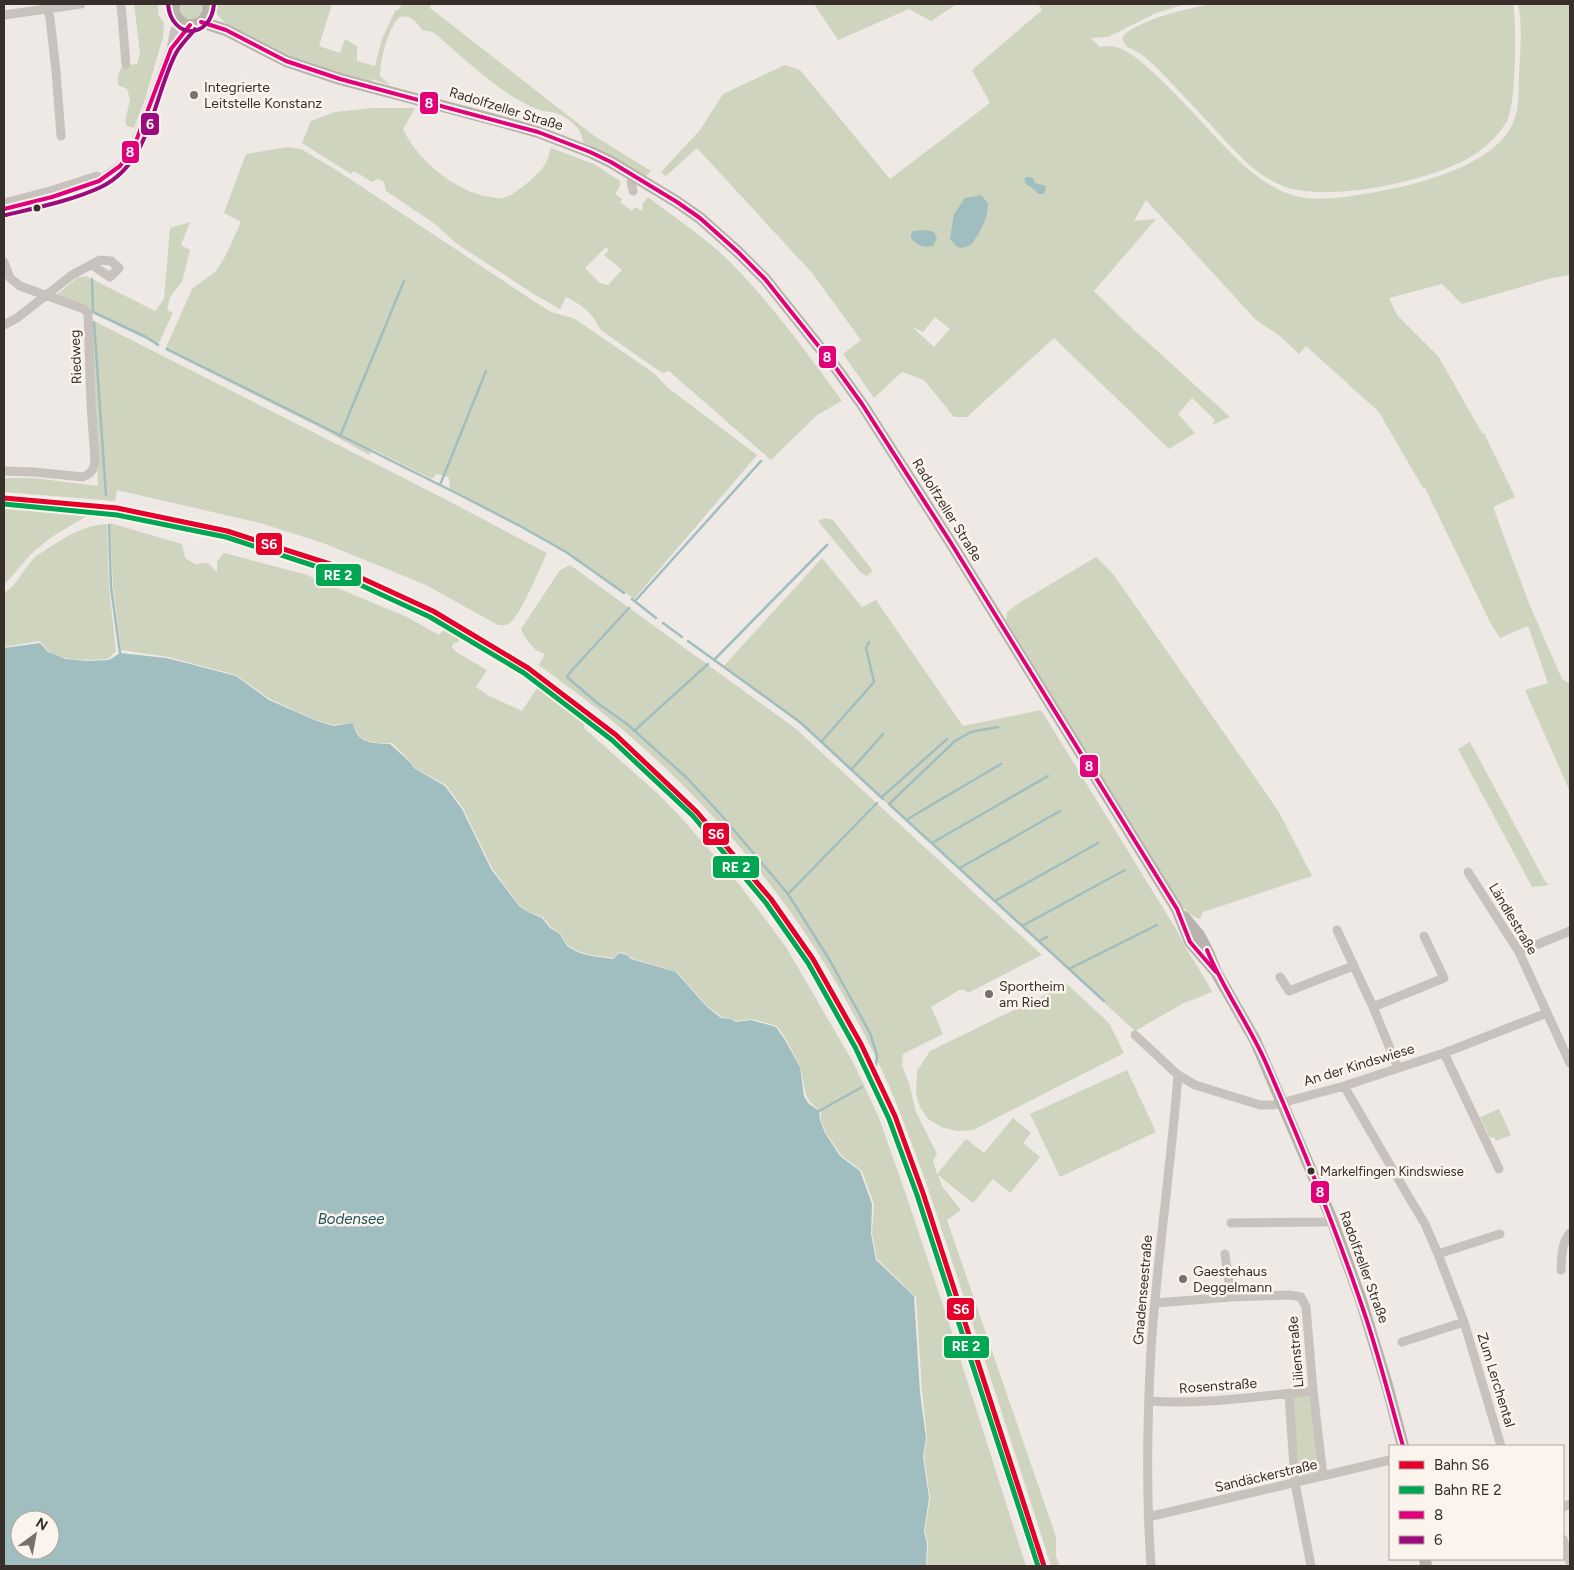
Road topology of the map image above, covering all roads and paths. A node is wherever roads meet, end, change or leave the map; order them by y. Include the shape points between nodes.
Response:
1 (81, 4) edge
2 (121, 4) edge
3 (174, 4) edge
4 (47, 6) edge
5 (4, 15) edge
6 (197, 17) edge
7 (126, 64) dead end
8 (61, 136) dead end
9 (110, 174) junction
10 (635, 175) junction
11 (632, 191) dead end
12 (4, 203) edge
13 (4, 209) edge
14 (4, 262) edge
15 (92, 265) dead end
16 (46, 295) junction
17 (4, 325) edge
18 (4, 471) edge
19 (1468, 872) dead end
20 (1337, 930) dead end
21 (1570, 931) edge
22 (1424, 936) dead end
23 (1519, 952) junction
24 (1353, 966) junction
25 (1280, 977) dead end
26 (1373, 1007) junction
27 (1546, 1013) junction
28 (1135, 1035) dead end
29 (1444, 1053) junction
30 (1570, 1063) edge
31 (1398, 1068) junction
32 (1178, 1075) junction
33 (1344, 1086) junction
34 (1282, 1103) junction
35 (1500, 1169) dead end
36 (1332, 1220) junction
37 (1231, 1223) dead end
38 (1570, 1233) edge
39 (1500, 1234) dead end
40 (1225, 1254) dead end
41 (1438, 1254) junction
42 (1561, 1270) dead end
43 (1231, 1297) junction
44 (1156, 1303) junction
45 (1464, 1322) junction
46 (1402, 1342) dead end
47 (1313, 1392) junction
48 (1289, 1394) junction
49 (1149, 1401) junction
50 (1403, 1445) edge
51 (1501, 1445) edge
52 (1389, 1460) edge
53 (1323, 1476) junction
54 (1295, 1483) junction
55 (1148, 1517) junction
56 (1564, 1542) edge
57 (1570, 1562) edge
58 (1151, 1566) edge
59 (1311, 1566) edge

1 - 4 street
2 - 7 street
3 - 6 street via 174,12
4 - 5 street
4 - 8 street via 60,103
6 - 9 street via 174,33 171,49 133,149
6 - 10 street, Radolfzeller Straße via 286,60 340,79 538,132 590,152
9 - 12 street
9 - 13 street via 52,197
10 - 11 street via 631,182
10 - 34 street, Radolfzeller Straße via 700,218 765,279 862,404 1177,910 1190,942 1216,972 1255,1040
14 - 16 street, Riedweg via 10,278 20,286
15 - 16 street via 72,275
16 - 17 street
16 - 18 street, Riedweg via 88,313 94,469 83,477
19 - 23 street, Ländlestraße
20 - 24 street
21 - 23 street
22 - 26 street via 1444,978
23 - 27 street, Ländlestraße
24 - 25 street via 1288,991
24 - 26 street
26 - 31 street
27 - 29 street, An der Kindswiese
27 - 30 street, Ländlestraße
28 - 32 street
29 - 31 street, An der Kindswiese
29 - 35 street
31 - 33 street, An der Kindswiese
32 - 34 street via 1195,1085 1260,1104
32 - 44 street, Gnadenseestraße
33 - 34 street, An der Kindswiese
33 - 41 street, Zum Lerchental via 1420,1216
34 - 36 street, Radolfzeller Straße
36 - 37 street
36 - 50 street, Radolfzeller Straße via 1368,1320
38 - 42 street via 1562,1247
39 - 41 street
40 - 43 street
41 - 45 street, Zum Lerchental
43 - 44 street, Lilienstraße
43 - 47 street, Lilienstraße via 1301,1297 1306,1307
44 - 49 street, Gnadenseestraße
45 - 46 street, Zum Lerchental
45 - 51 street, Zum Lerchental
47 - 48 street, Rosenstraße
47 - 53 street, Lilienstraße
48 - 49 street, Rosenstraße via 1221,1401
48 - 54 street
49 - 55 street, Gnadenseestraße
52 - 53 street, Sandäckerstraße
53 - 54 street, Sandäckerstraße
54 - 55 street, Sandäckerstraße
54 - 59 street
55 - 58 street, Gnadenseestraße
56 - 57 street

